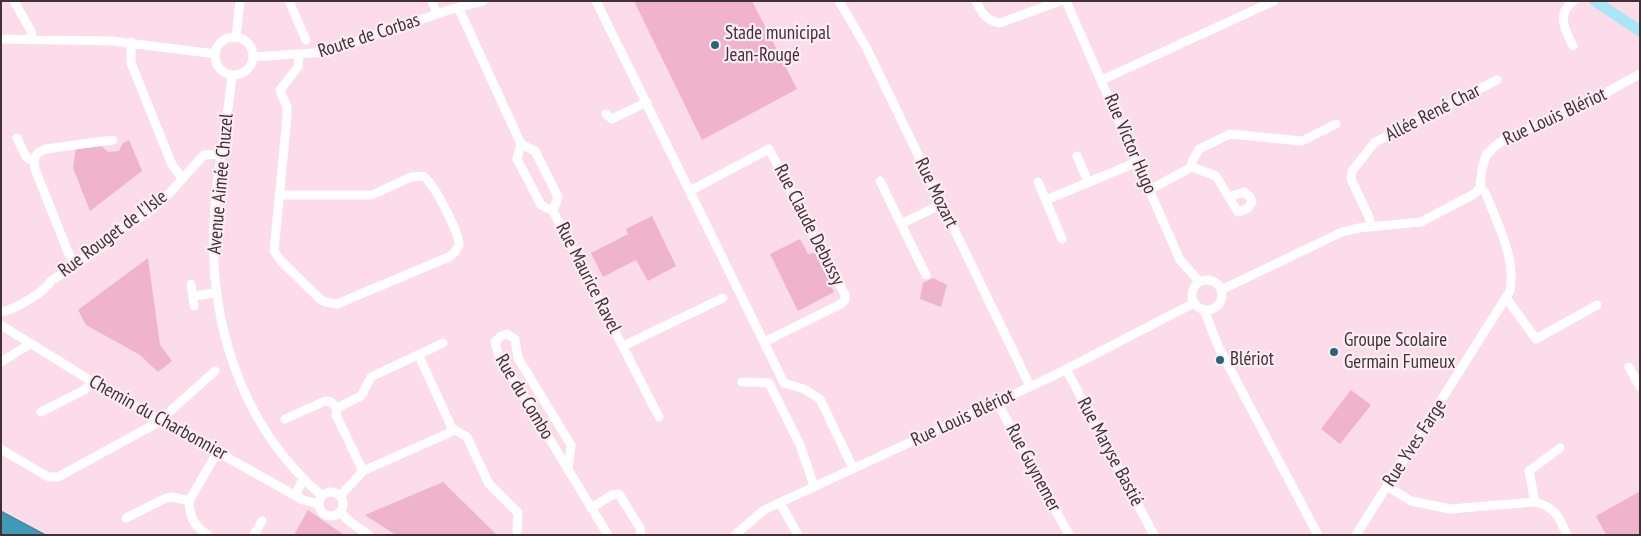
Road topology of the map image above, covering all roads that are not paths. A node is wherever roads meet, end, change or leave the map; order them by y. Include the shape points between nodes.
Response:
1 (14, 1) edge
2 (240, 1) edge
3 (289, 1) edge
4 (432, 1) edge
5 (483, 1) edge
6 (596, 1) edge
7 (839, 1) edge
8 (976, 1) edge
9 (1060, 1) edge
10 (1066, 1) edge
11 (1274, 1) edge
12 (1572, 1) edge
13 (1595, 1) edge
14 (459, 8) junction
15 (437, 14) junction
16 (1639, 30) edge
17 (236, 38) junction
18 (1, 39) edge
19 (32, 39) junction
20 (306, 40) dead end
21 (131, 42) junction
22 (1573, 46) dead end
23 (216, 54) junction
24 (299, 56) junction
25 (253, 57) junction
26 (1640, 74) edge
27 (232, 75) junction
28 (1102, 80) junction
29 (1497, 80) dead end
30 (647, 102) junction
31 (606, 114) dead end
32 (1336, 124) dead end
33 (17, 138) dead end
34 (112, 140) dead end
35 (521, 144) junction
36 (221, 154) junction
37 (1077, 156) dead end
38 (33, 161) junction
39 (1137, 162) junction
40 (1192, 167) junction
41 (182, 178) junction
42 (880, 181) dead end
43 (1038, 182) dead end
44 (1088, 182) junction
45 (1480, 188) junction
46 (1149, 190) junction
47 (690, 191) junction
48 (279, 195) junction
49 (1229, 197) dead end
50 (1046, 200) junction
51 (942, 204) junction
52 (553, 211) junction
53 (902, 224) junction
54 (1371, 227) junction
55 (1062, 239) dead end
56 (75, 264) junction
57 (926, 276) dead end
58 (1200, 282) junction
59 (191, 284) dead end
60 (1222, 290) junction
61 (215, 293) junction
62 (193, 296) junction
63 (722, 298) dead end
64 (1506, 298) junction
65 (1194, 303) junction
66 (1597, 305) dead end
67 (194, 306) dead end
68 (1216, 308) junction
69 (1204, 310) junction
70 (1, 312) edge
71 (1, 325) edge
72 (1212, 329) junction
73 (764, 342) junction
74 (443, 343) dead end
75 (30, 344) junction
76 (623, 346) junction
77 (419, 356) junction
78 (1, 362) edge
79 (1629, 367) dead end
80 (1066, 369) junction
81 (216, 371) dead end
82 (92, 381) junction
83 (742, 382) dead end
84 (1030, 386) junction
85 (1640, 387) edge
86 (997, 402) junction
87 (337, 408) junction
88 (42, 412) dead end
89 (659, 417) dead end
90 (285, 419) dead end
91 (160, 420) junction
92 (452, 428) junction
93 (1560, 448) dead end
94 (1, 449) edge
95 (218, 451) junction
96 (853, 468) junction
97 (568, 470) junction
98 (363, 471) junction
99 (303, 479) junction
100 (814, 486) junction
101 (1387, 486) junction
102 (295, 496) junction
103 (340, 496) junction
104 (321, 500) junction
105 (189, 501) junction
106 (1535, 502) junction
107 (780, 503) junction
108 (591, 508) junction
109 (340, 512) junction
110 (126, 518) dead end
111 (262, 521) dead end
112 (517, 532) dead end
113 (208, 535) edge
114 (254, 535) edge
115 (370, 535) edge
116 (608, 535) edge
117 (641, 535) edge
118 (735, 535) edge
119 (798, 535) edge
120 (1069, 535) edge
121 (1154, 535) edge
122 (1318, 535) edge
123 (1356, 535) edge
124 (1567, 535) edge

1 - 19 street via 31,31
2 - 17 street
3 - 20 street
4 - 15 street
5 - 14 street, Route de Corbas
6 - 30 street
7 - 51 street, Rue Mozart via 866,47
8 - 9 street via 985,17 1000,23
10 - 28 street, Rue Victor Hugo
11 - 28 street
12 - 22 street via 1562,22
13 - 16 main road
14 - 15 street, Route de Corbas
14 - 35 street, Rue Maurice Ravel
15 - 24 street, Route de Corbas via 344,48
17 - 23 street via 225,40
17 - 25 street via 249,44
18 - 19 street
19 - 21 street
21 - 23 street
21 - 41 street via 130,63 172,165
23 - 27 street via 218,66
24 - 25 street, Route de Corbas
24 - 48 street via 298,67 280,90 288,112
25 - 27 street via 246,71
26 - 45 street, Rue Louis Blériot via 1505,139 1486,155
27 - 36 street, Avenue Aimée Chuzel
28 - 39 street, Rue Victor Hugo
29 - 54 street, Allée René Char via 1375,142 1352,171 1351,179
30 - 31 street via 612,119
30 - 47 street
32 - 40 street via 1302,141 1230,134 1199,149
33 - 38 street via 26,157
34 - 38 street via 45,148
35 - 52 street, Rue Maurice Ravel via 517,159 541,205
35 - 52 street, Rue Maurice Ravel via 535,151 558,197
36 - 41 street, Rue Rouget de l'Isle via 204,155
36 - 61 street, Avenue Aimée Chuzel via 213,243
37 - 44 street
38 - 56 street
39 - 44 street
39 - 46 street, Rue Victor Hugo
40 - 46 street
40 - 49 street via 1216,176
41 - 56 street, Rue Rouget de l'Isle via 142,216 132,220 111,236 109,242
42 - 53 street
43 - 50 street
44 - 50 street
45 - 54 street via 1422,222
45 - 64 street, Rue Yves Farge via 1485,192 1510,261 1512,280
46 - 58 street, Rue Victor Hugo via 1180,260
47 - 73 street
47 - 73 street, Rue Claude Debussy via 769,149 845,295 841,304
48 - 48 street via 274,251 325,302 337,304 392,282 448,256 459,245 432,184 423,176 411,177 372,195
50 - 55 street
51 - 53 street
51 - 84 street, Rue Mozart
52 - 76 street, Rue Maurice Ravel
53 - 57 street
54 - 60 street via 1342,232
56 - 70 street, Rue Rouget de l'Isle via 33,299
58 - 60 street via 1212,281
58 - 65 street via 1194,288
59 - 62 street
60 - 68 street
61 - 62 street
61 - 99 street, Avenue Aimée Chuzel via 229,352 241,384 258,418
62 - 67 street
63 - 76 street, Rue Maurice Ravel
64 - 66 street via 1536,339
64 - 101 street, Rue Yves Farge
65 - 69 street
65 - 80 street, Rue Louis Blériot
68 - 69 street
68 - 72 street
69 - 72 street
71 - 75 street, Chemin du Charbonnier
72 - 122 street
73 - 96 street via 784,383 804,389 820,399
74 - 77 street
75 - 78 street
75 - 82 street, Chemin du Charbonnier
76 - 89 street, Rue Maurice Ravel
77 - 87 street via 371,377 361,396
77 - 92 street
79 - 85 street
80 - 84 street, Rue Louis Blériot
80 - 121 street, Rue Maryse Bastié
81 - 91 street
82 - 88 street via 86,389
82 - 91 street, Chemin du Charbonnier
83 - 100 street via 769,383 800,445
84 - 86 street, Rue Louis Blériot
86 - 96 street, Rue Louis Blériot
86 - 120 street, Rue Guynemer
87 - 90 street via 325,401
87 - 98 street via 336,415
91 - 94 street via 58,477 49,477
91 - 95 street, Chemin du Charbonnier
92 - 98 street via 449,433
92 - 112 street via 467,437 489,484 518,513
93 - 106 street via 1529,471
95 - 102 street, Chemin du Charbonnier
95 - 105 street
96 - 100 street, Rue Louis Blériot
97 - 97 street, Rue du Combo via 571,446 518,358 515,339 507,334 501,336 496,342 498,354
97 - 108 street, Rue du Combo
98 - 103 street
99 - 102 street
99 - 104 street, Avenue Aimée Chuzel
100 - 107 street, Rue Louis Blériot
101 - 106 street via 1411,501 1450,509
101 - 123 street, Rue Yves Farge
102 - 104 street, Chemin du Charbonnier
103 - 104 street via 329,492
103 - 109 street via 343,502
104 - 109 street via 322,512 329,515
105 - 110 street via 166,498
105 - 113 street via 192,521
106 - 124 street via 1556,512
107 - 118 street, Rue Louis Blériot via 750,520
107 - 119 street
108 - 116 street, Rue du Combo
108 - 117 street via 619,494 642,531
109 - 115 street
111 - 114 street

